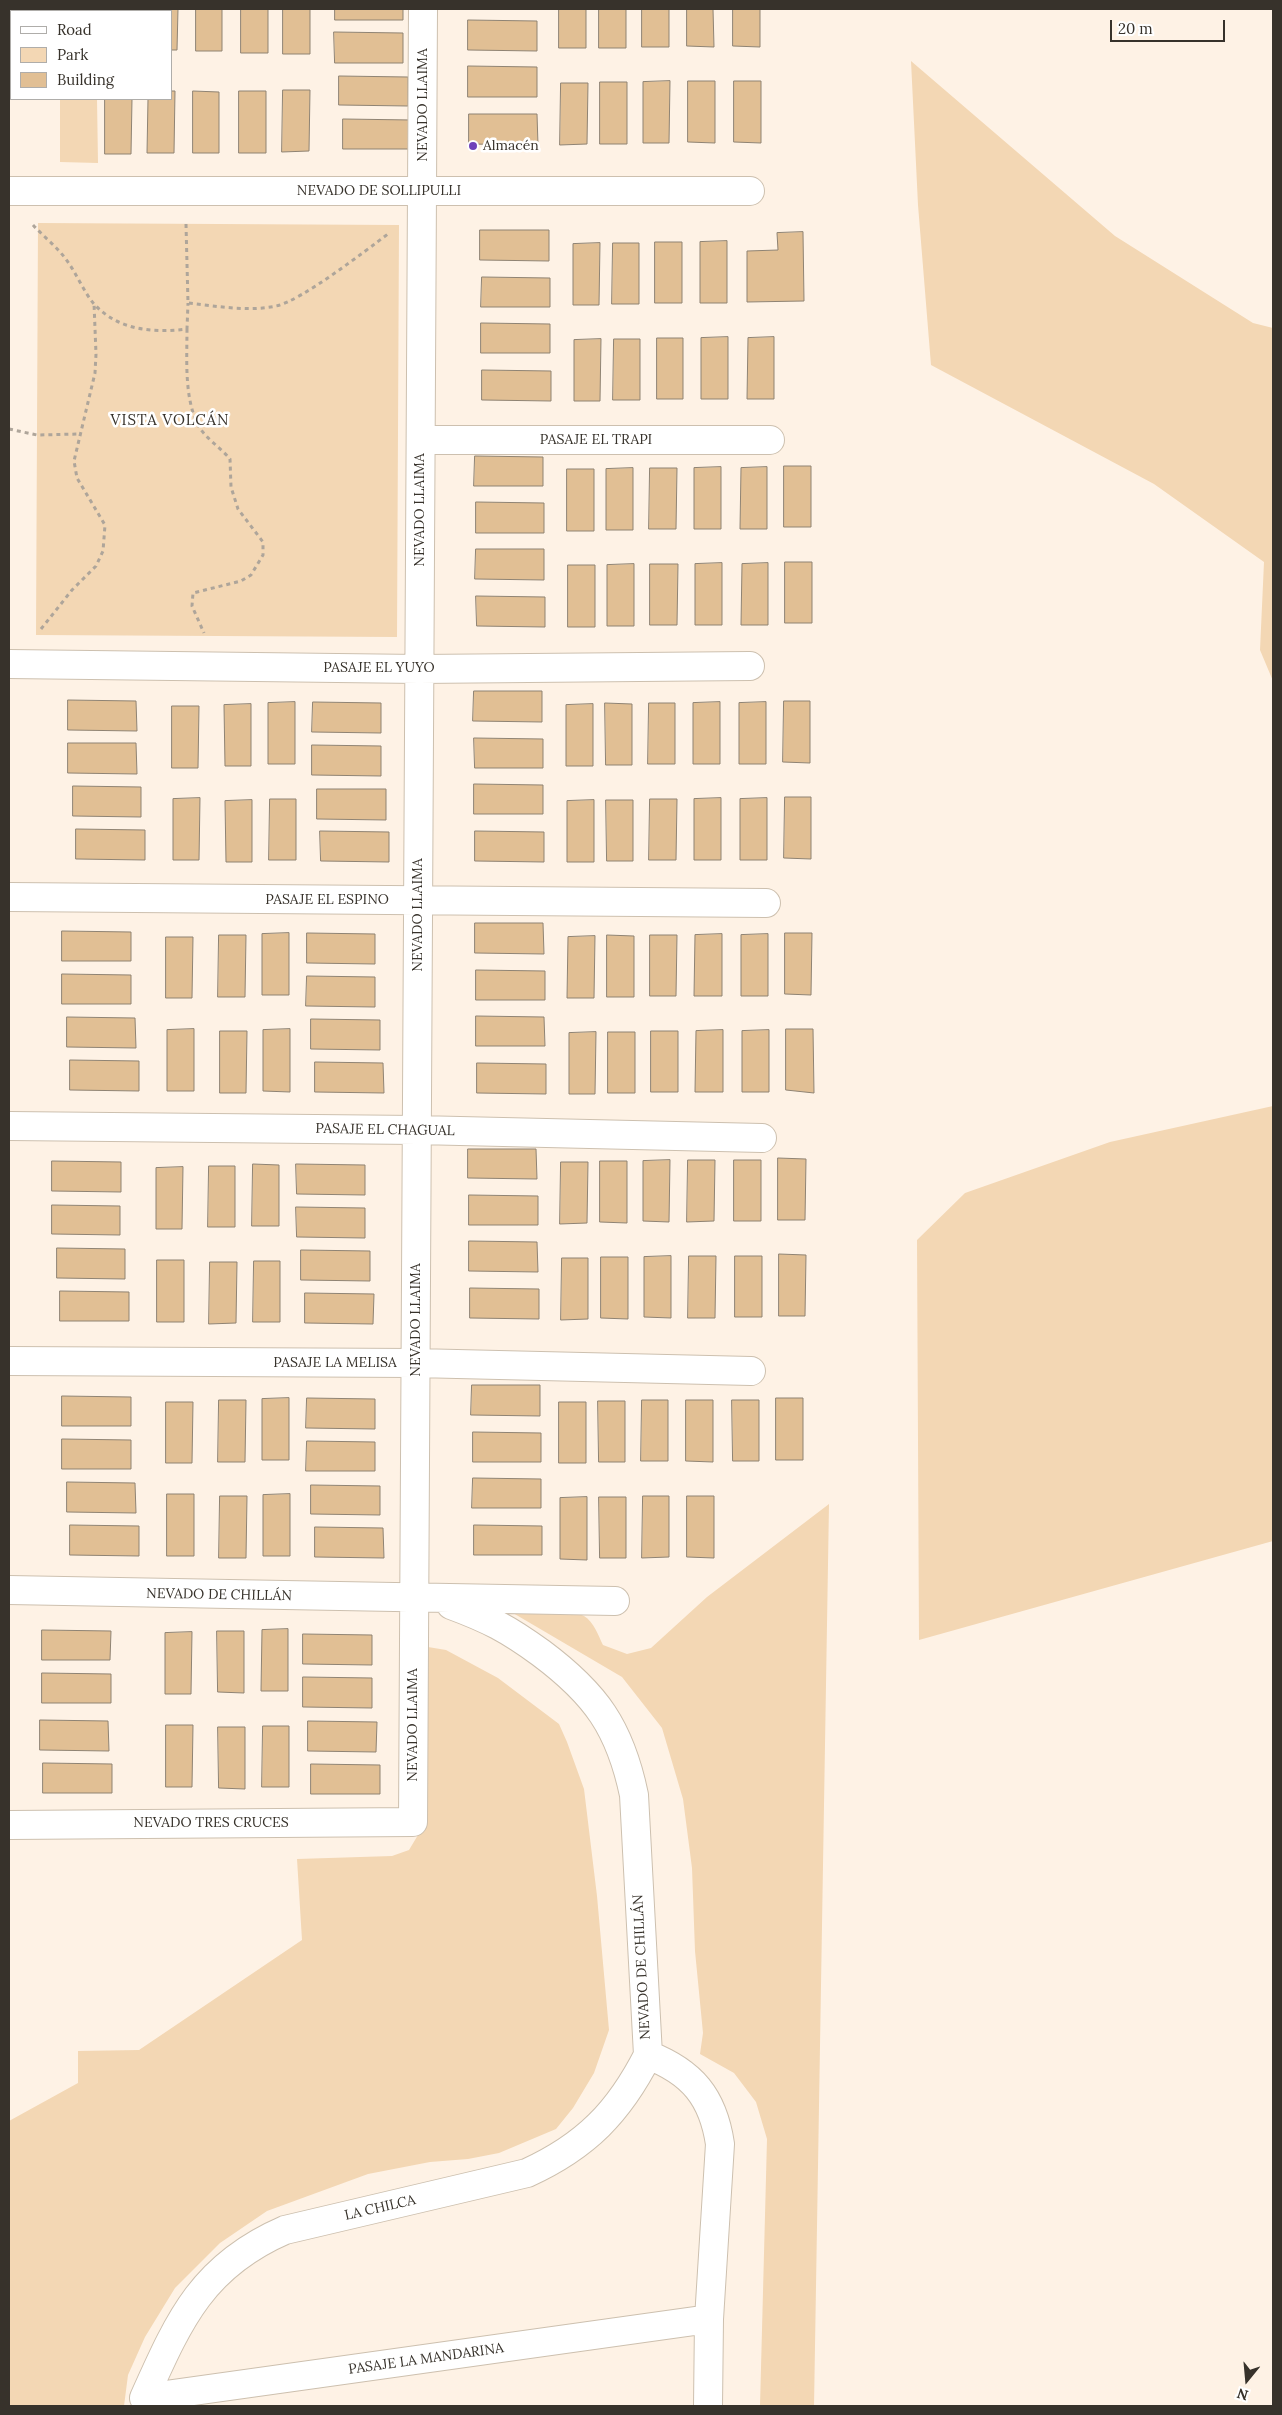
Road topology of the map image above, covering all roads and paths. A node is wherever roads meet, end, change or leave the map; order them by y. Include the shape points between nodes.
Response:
1 (423, 9) edge
2 (9, 191) edge
3 (186, 191) junction
4 (422, 191) junction
5 (750, 191) dead end
6 (26, 219) dead end
7 (94, 303) junction
8 (188, 304) junction
9 (187, 329) junction
10 (9, 429) edge
11 (80, 434) junction
12 (421, 440) junction
13 (770, 440) dead end
14 (36, 635) dead end
15 (9, 664) edge
16 (217, 666) junction
17 (750, 666) dead end
18 (420, 669) junction
19 (9, 897) edge
20 (418, 900) junction
21 (766, 903) dead end
22 (9, 1126) edge
23 (417, 1130) junction
24 (762, 1138) dead end
25 (9, 1361) edge
26 (415, 1363) junction
27 (750, 1372) dead end
28 (9, 1590) edge
29 (421, 1598) junction
30 (616, 1600) dead end
31 (413, 1822) joint
32 (9, 1825) edge
33 (648, 2056) junction
34 (709, 2319) junction
35 (145, 2402) edge
36 (708, 2406) edge

1 - 4 street, NEVADO LLAIMA
2 - 3 street, NEVADO DE SOLLIPULLI
3 - 4 street, NEVADO DE SOLLIPULLI
3 - 8 path
4 - 5 street, NEVADO DE SOLLIPULLI
4 - 8 path via 399,225 287,301 276,306 253,308
4 - 12 street, NEVADO LLAIMA
6 - 7 path via 64,257
7 - 9 path via 113,320 139,329 162,332
7 - 11 path via 95,373
8 - 9 path
9 - 16 path via 190,393 198,424 230,459 230,487 238,509 263,542 263,555 251,575 226,586 194,593 192,606
10 - 11 path via 37,435
11 - 14 path via 74,461 77,478 105,525 103,551 96,566
12 - 13 street, PASAJE EL TRAPI
12 - 18 street, NEVADO LLAIMA
15 - 16 street, PASAJE EL YUYO
16 - 18 street, PASAJE EL YUYO
17 - 18 street, PASAJE EL YUYO
18 - 20 street, NEVADO LLAIMA
19 - 20 street, PASAJE EL ESPINO
20 - 21 street, PASAJE EL ESPINO
20 - 23 street, NEVADO LLAIMA
22 - 23 street, PASAJE EL CHAGUAL
23 - 24 street, PASAJE EL CHAGUAL
23 - 26 street, NEVADO LLAIMA
25 - 26 street, PASAJE LA MELISA
26 - 27 street, PASAJE LA MELISA
26 - 29 street, NEVADO LLAIMA
28 - 29 street, NEVADO DE CHILLÁN
29 - 30 street, NEVADO DE CHILLÁN
29 - 31 street, NEVADO LLAIMA
29 - 33 street, NEVADO DE CHILLÁN via 482,1616 507,1628 562,1668 585,1690 618,1740 634,1796
31 - 32 street, NEVADO TRES CRUCES
33 - 34 street, NEVADO DE CHILLÁN via 667,2063 698,2087 717,2123 720,2144
33 - 35 street, LA CHILCA via 613,2112 588,2136 549,2163 527,2173 286,2230 258,2242 234,2258 212,2278 194,2302 167,2348
34 - 35 street, PASAJE LA MANDARINA
34 - 36 street, NEVADO DE CHILLÁN

